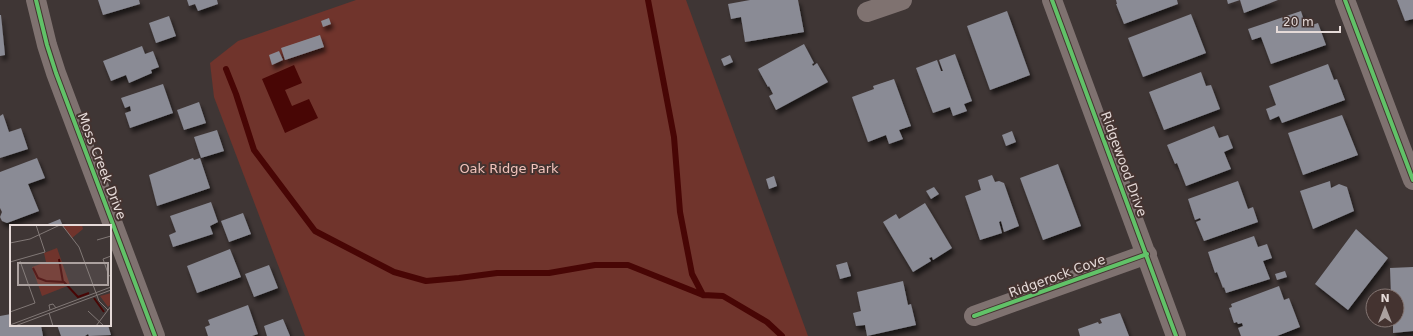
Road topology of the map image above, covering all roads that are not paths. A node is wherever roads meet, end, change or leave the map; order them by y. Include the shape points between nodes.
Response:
1 (36, 0) edge
2 (902, 0) edge
3 (1052, 0) edge
4 (1345, 0) edge
5 (867, 12) dead end
6 (1413, 180) edge
7 (1147, 254) junction
8 (974, 316) dead end
9 (155, 336) edge
10 (1176, 336) edge

1 - 9 street, Moss Creek Drive via 56,73
2 - 5 street
3 - 7 street, Ridgewood Drive
4 - 6 street
7 - 8 street, Ridgerock Cove
7 - 10 street, Ridgewood Drive

